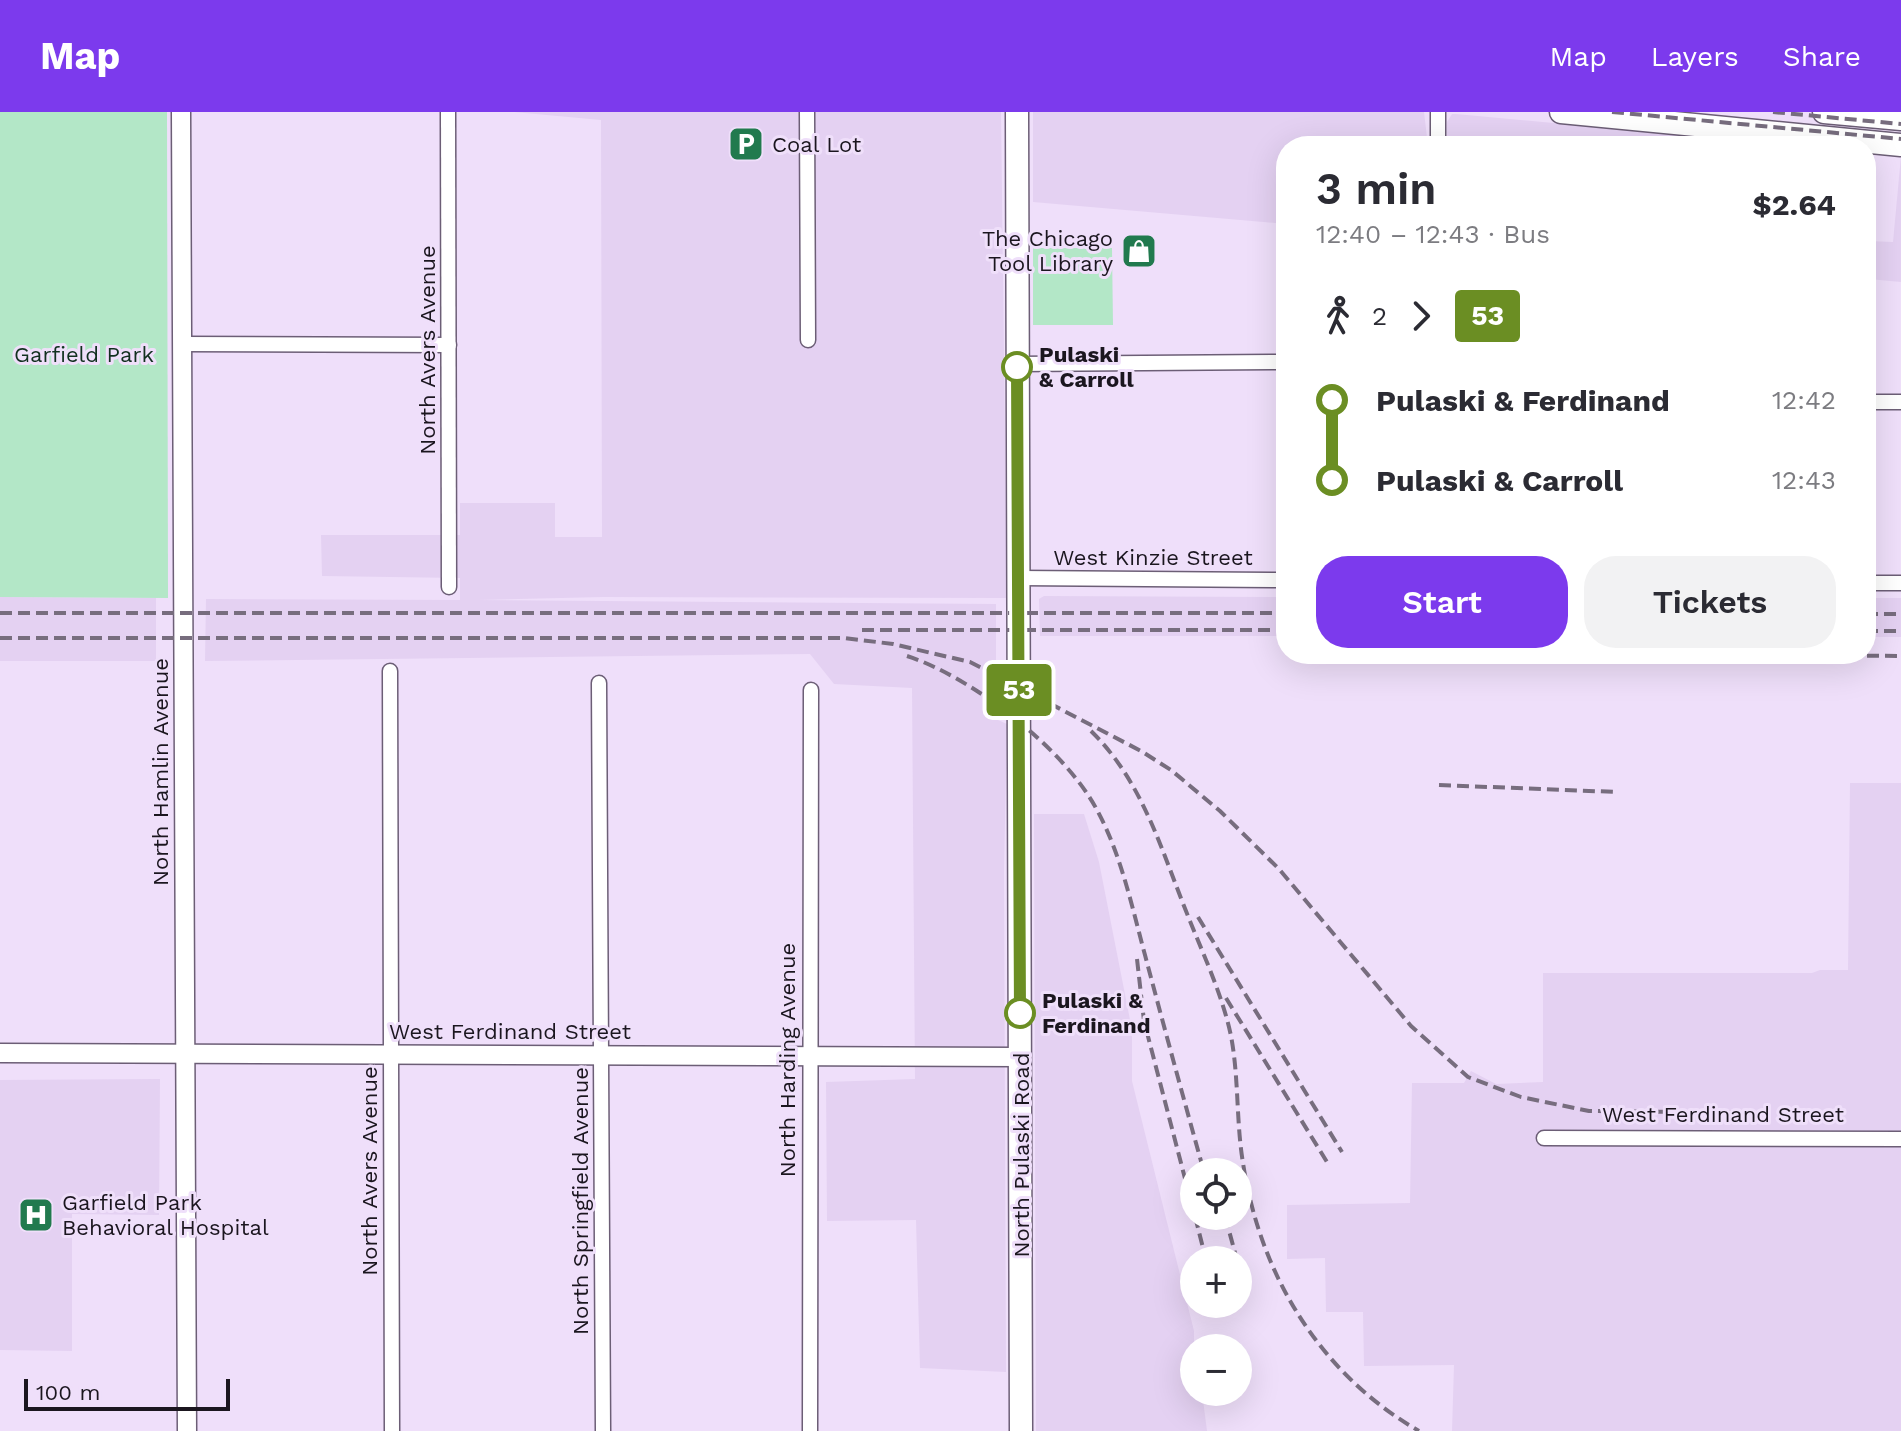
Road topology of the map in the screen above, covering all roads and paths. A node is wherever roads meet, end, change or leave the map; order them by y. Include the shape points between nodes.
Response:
1 (181, 112) edge
2 (448, 112) edge
3 (807, 112) edge
4 (1017, 112) edge
5 (1438, 112) edge
6 (1561, 112) edge
7 (1692, 112) edge
8 (1824, 112) edge
9 (1901, 119) edge
10 (1857, 128) edge
11 (1901, 132) edge
12 (1438, 136) edge
13 (1901, 145) edge
14 (808, 340) dead end
15 (182, 344) junction
16 (449, 345) junction
17 (1276, 362) edge
18 (1017, 364) junction
19 (1876, 402) edge
20 (1901, 402) edge
21 (1019, 578) junction
22 (1276, 580) edge
23 (1876, 583) edge
24 (1901, 583) edge
25 (449, 587) dead end
26 (390, 671) dead end
27 (599, 683) dead end
28 (811, 690) dead end
29 (0, 1053) edge
30 (185, 1053) junction
31 (390, 1054) junction
32 (601, 1055) junction
33 (808, 1056) junction
34 (1020, 1057) junction
35 (1544, 1138) dead end
36 (1901, 1139) edge
37 (187, 1431) edge
38 (392, 1431) edge
39 (603, 1431) edge
40 (810, 1431) edge
41 (1021, 1431) edge

1 - 15 street, North Hamlin Avenue
2 - 16 street, North Avers Avenue
3 - 14 street
4 - 18 main road, North Pulaski Road
5 - 12 street
6 - 10 main road
7 - 10 main road
8 - 10 main road
9 - 10 main road
10 - 11 main road
10 - 13 main road
15 - 16 street
15 - 30 street, North Hamlin Avenue
16 - 25 street, North Avers Avenue
17 - 18 street
18 - 21 main road, North Pulaski Road
19 - 20 street
21 - 22 street, West Kinzie Street
21 - 34 main road, North Pulaski Road
23 - 24 street
26 - 31 street, North Avers Avenue
27 - 32 street, North Springfield Avenue
28 - 33 street, North Harding Avenue
29 - 30 street, West Ferdinand Street
30 - 31 street, West Ferdinand Street
30 - 37 street, North Hamlin Avenue
31 - 32 street, West Ferdinand Street
31 - 38 street, North Avers Avenue
32 - 33 street, West Ferdinand Street
32 - 39 street, North Springfield Avenue
33 - 34 street, West Ferdinand Street
33 - 40 street, North Harding Avenue
34 - 41 main road, North Pulaski Road
35 - 36 street, West Ferdinand Street

